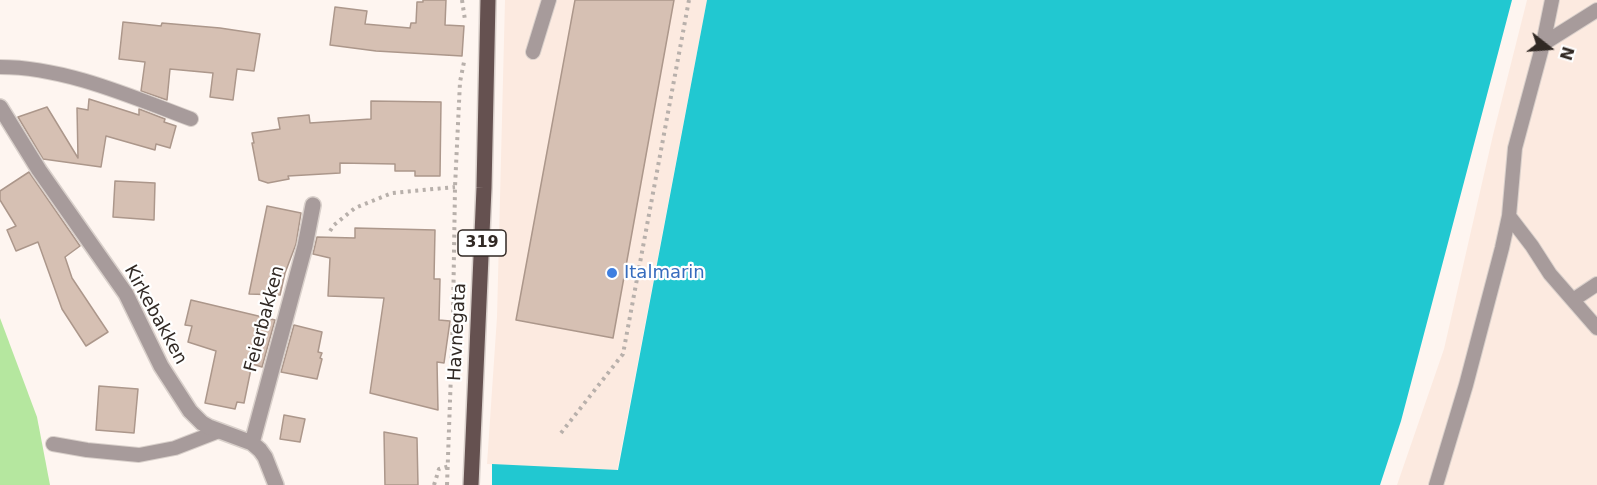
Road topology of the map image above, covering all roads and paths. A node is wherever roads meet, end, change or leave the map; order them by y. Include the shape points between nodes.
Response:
1 (462, 0) edge
2 (488, 0) edge
3 (549, 0) edge
4 (689, 0) edge
5 (1552, 0) edge
6 (1597, 10) edge
7 (466, 25) dead end
8 (1543, 44) junction
9 (533, 52) dead end
10 (465, 58) dead end
11 (0, 67) edge
12 (0, 107) edge
13 (191, 119) dead end
14 (455, 187) junction
15 (313, 205) dead end
16 (1509, 216) junction
17 (305, 246) junction
18 (1597, 284) edge
19 (1573, 300) junction
20 (1597, 328) edge
21 (219, 431) junction
22 (561, 433) dead end
23 (252, 443) junction
24 (53, 444) dead end
25 (276, 485) edge
26 (447, 485) edge
27 (471, 485) edge
28 (1436, 485) edge

1 - 7 path
2 - 27 main road, Havnegata / 319
3 - 9 lane
4 - 22 path via 623,354
5 - 8 lane
6 - 8 lane
8 - 16 lane via 1515,148
10 - 14 path via 460,82
11 - 13 lane via 84,81
12 - 21 street, Kirkebakken via 126,294 177,393 196,418
14 - 17 path via 392,193 355,208 324,239
14 - 26 path
15 - 17 street, Feierbakken
16 - 19 lane
16 - 28 lane
17 - 23 street, Feierbakken
18 - 19 lane
19 - 20 lane
21 - 23 street, Kirkebakken
21 - 24 lane via 176,448 139,455
23 - 25 street via 265,458

